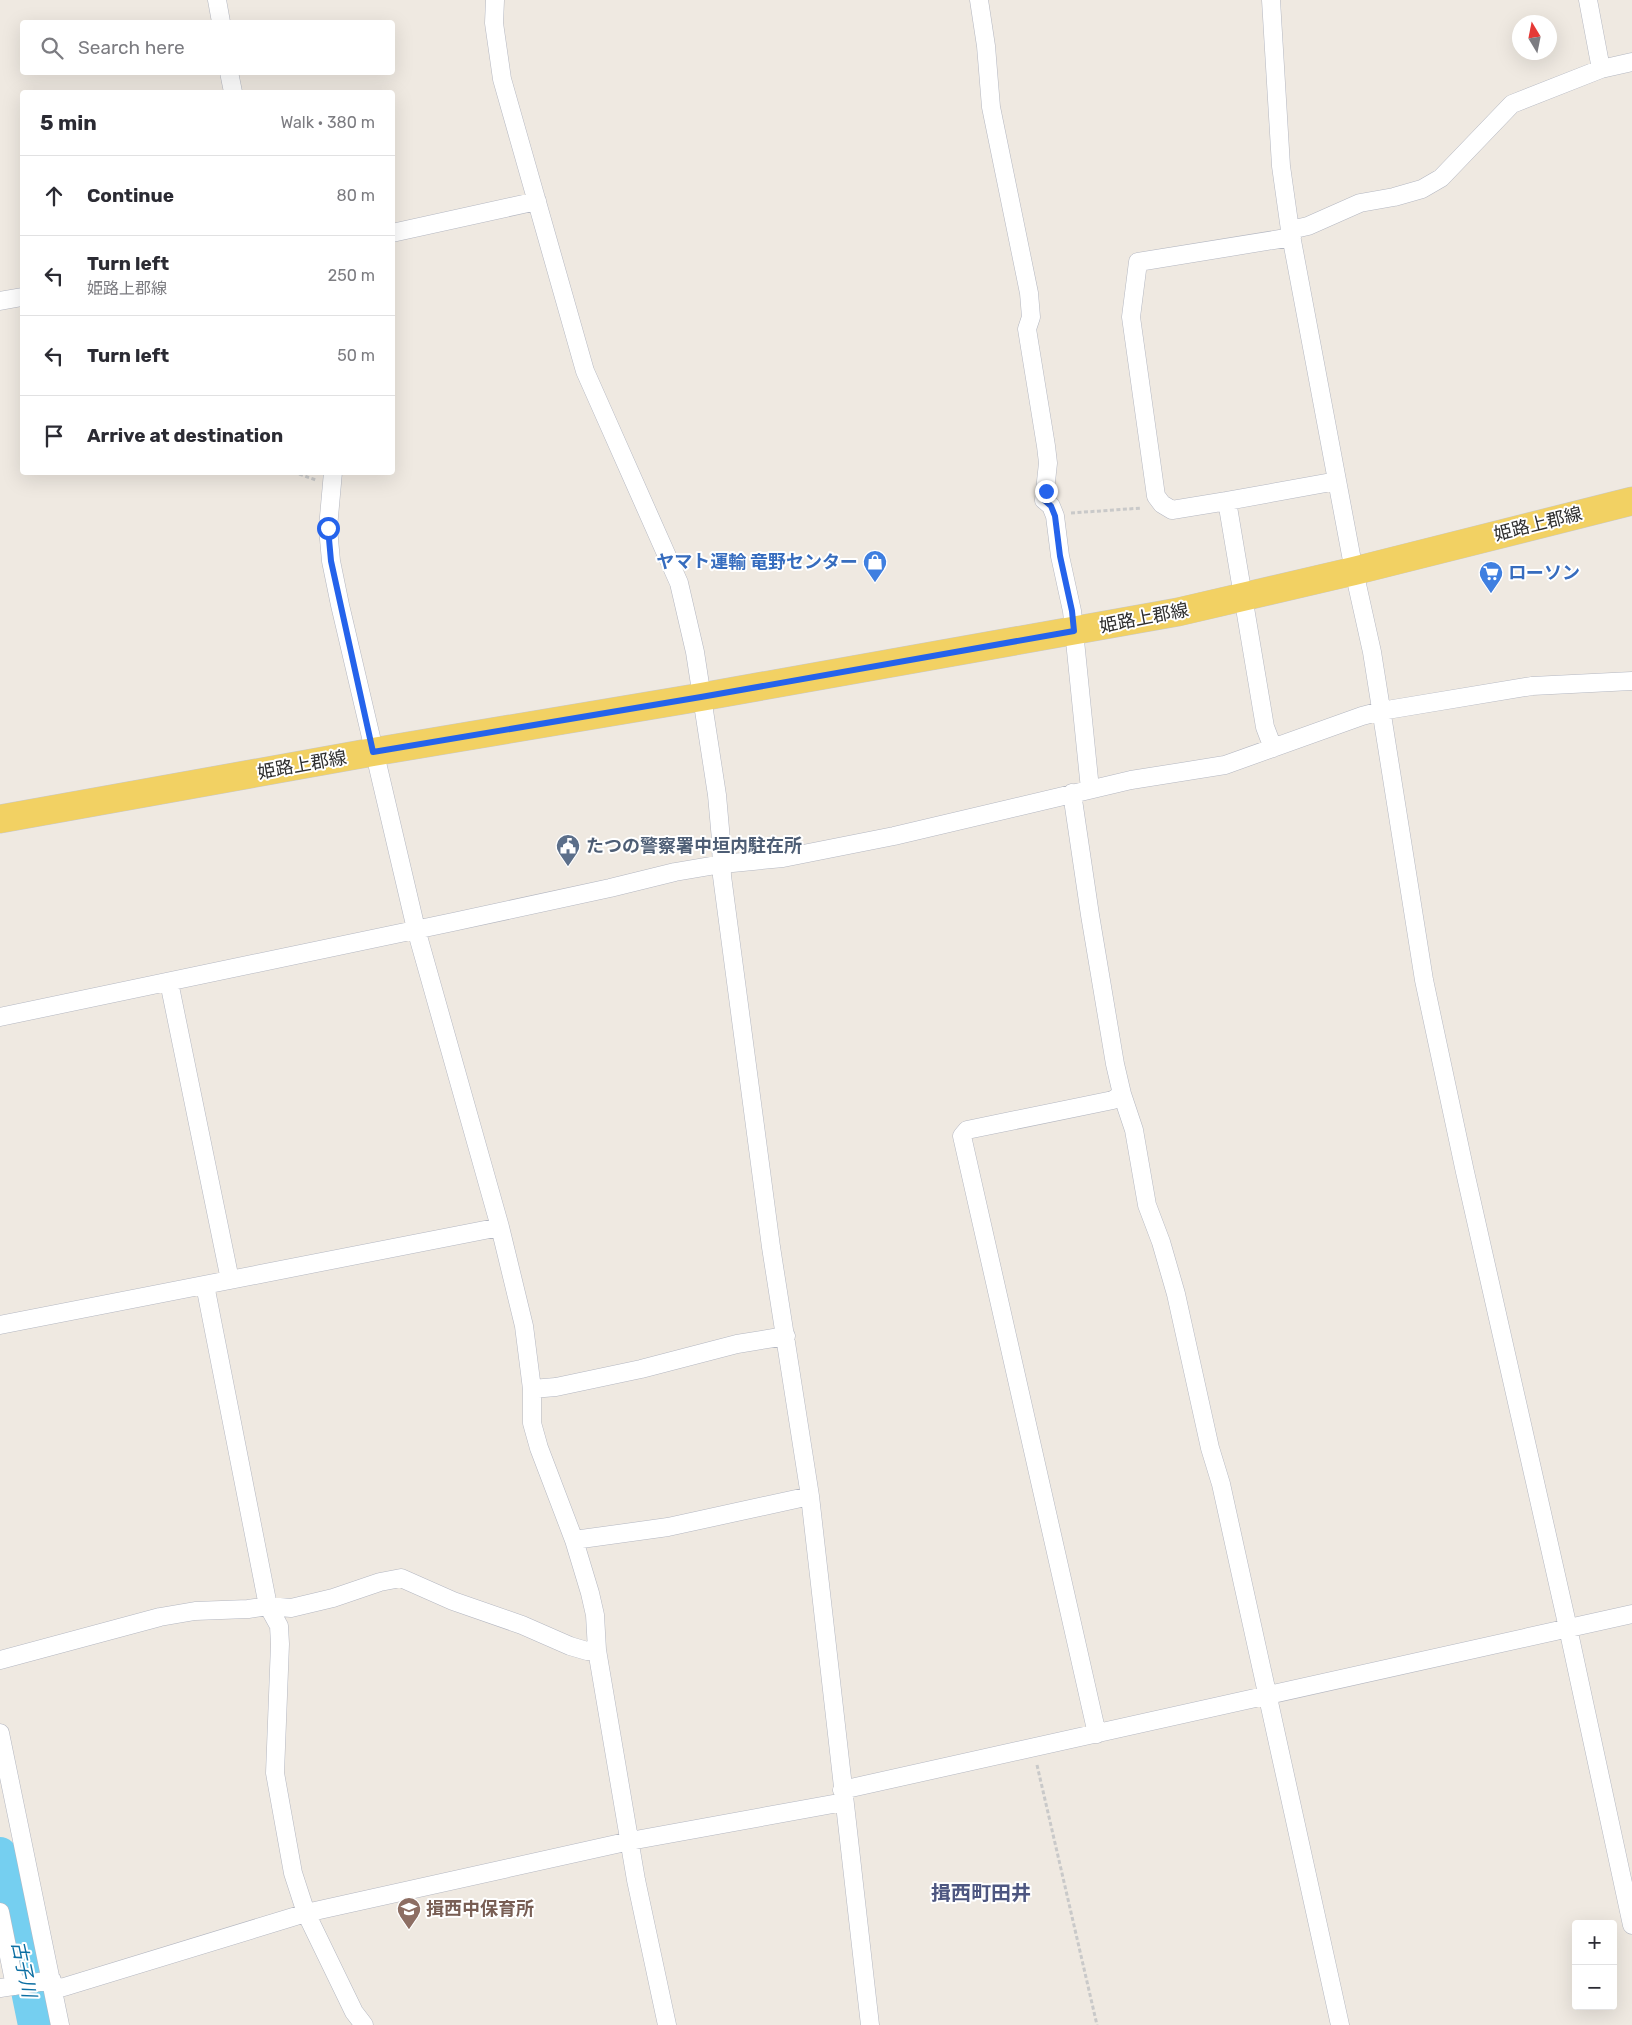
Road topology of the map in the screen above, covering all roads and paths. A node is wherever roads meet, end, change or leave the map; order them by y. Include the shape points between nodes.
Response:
1 (217, 0) edge
2 (495, 0) edge
3 (980, 0) edge
4 (1271, 0) edge
5 (1588, 0) edge
6 (221, 20) edge
7 (1632, 62) edge
8 (1601, 69) junction
9 (230, 75) edge
10 (233, 90) edge
11 (537, 201) junction
12 (395, 232) edge
13 (1291, 234) junction
14 (20, 297) edge
15 (0, 301) edge
16 (333, 475) edge
17 (1337, 481) junction
18 (1227, 501) junction
19 (1632, 501) edge
20 (1162, 504) junction
21 (1055, 516) junction
22 (1354, 571) junction
23 (1243, 597) junction
24 (1074, 631) junction
25 (1632, 681) edge
26 (701, 697) junction
27 (1381, 711) junction
28 (1273, 748) junction
29 (373, 752) junction
30 (1090, 789) junction
31 (1072, 793) junction
32 (0, 819) edge
33 (722, 864) junction
34 (416, 930) junction
35 (169, 982) junction
36 (0, 1017) edge
37 (1122, 1094) junction
38 (500, 1227) junction
39 (230, 1280) junction
40 (205, 1284) junction
41 (0, 1325) edge
42 (786, 1336) junction
43 (532, 1389) junction
44 (810, 1496) junction
45 (574, 1540) junction
46 (268, 1606) junction
47 (1632, 1614) edge
48 (1568, 1628) junction
49 (597, 1650) junction
50 (0, 1660) edge
51 (1267, 1695) junction
52 (0, 1733) edge
53 (1097, 1734) junction
54 (1033, 1748) junction
55 (843, 1796) junction
56 (630, 1841) junction
57 (0, 1912) edge
58 (306, 1913) junction
59 (1632, 1924) edge
60 (50, 1983) junction
61 (12, 1986) edge
62 (60, 2025) edge
63 (364, 2025) edge
64 (667, 2025) edge
65 (870, 2025) edge
66 (1096, 2025) edge
67 (1340, 2025) edge

1 - 6 street
2 - 11 street via 494,23 502,79
3 - 21 street via 990,107 1029,292 1031,317 1027,329 1048,463 1044,500
4 - 13 street via 1281,166
5 - 8 street
7 - 8 street
8 - 13 street via 1512,104 1441,178 1422,189 1360,203
9 - 10 street
11 - 12 street
11 - 26 street via 586,371 679,583 695,652
13 - 17 street
13 - 20 street via 1138,262 1131,317 1156,496
14 - 15 street
16 - 29 street via 328,528 331,561
17 - 18 street
17 - 22 street
18 - 20 street via 1172,510
18 - 23 street
19 - 22 main road, 姫路上郡線
20 - 21 path
21 - 24 street
22 - 23 main road, 姫路上郡線
22 - 27 street
23 - 24 main road, 姫路上郡線
23 - 28 street via 1265,727
24 - 26 main road, 姫路上郡線
24 - 30 street
25 - 27 street via 1532,686
26 - 29 main road, 姫路上郡線
26 - 33 street via 717,795
27 - 28 street
27 - 48 street via 1424,980
28 - 30 street via 1225,764
29 - 32 main road, 姫路上郡線
29 - 34 street
30 - 31 street
31 - 33 street via 894,836 783,858
31 - 37 street
33 - 34 street
33 - 42 street via 771,1247
34 - 35 street
34 - 38 street
35 - 36 street
35 - 39 street
37 - 51 street via 1134,1130 1147,1205 1161,1242 1185,1332 1210,1448 1222,1484
37 - 53 street via 1113,1100 967,1130 962,1136
38 - 39 street
38 - 43 street via 524,1326
39 - 40 street
40 - 41 street
40 - 46 street
42 - 43 street via 736,1344 641,1369
42 - 44 street
43 - 45 street via 532,1423
44 - 45 street via 668,1527
44 - 55 street
45 - 49 street via 595,1616
46 - 49 street via 291,1608 401,1578 570,1646
46 - 50 street via 194,1611 160,1617
46 - 58 street via 278,1626 280,1644 275,1773 294,1873
47 - 48 street
48 - 51 street
48 - 59 street
49 - 56 street
51 - 53 street
51 - 67 street
52 - 60 street
53 - 54 street
54 - 55 street
54 - 66 path
55 - 56 street
55 - 65 street
56 - 58 street
56 - 64 street
57 - 61 street
58 - 60 street via 64,1987
58 - 63 street via 354,2012
60 - 61 street
60 - 62 street

